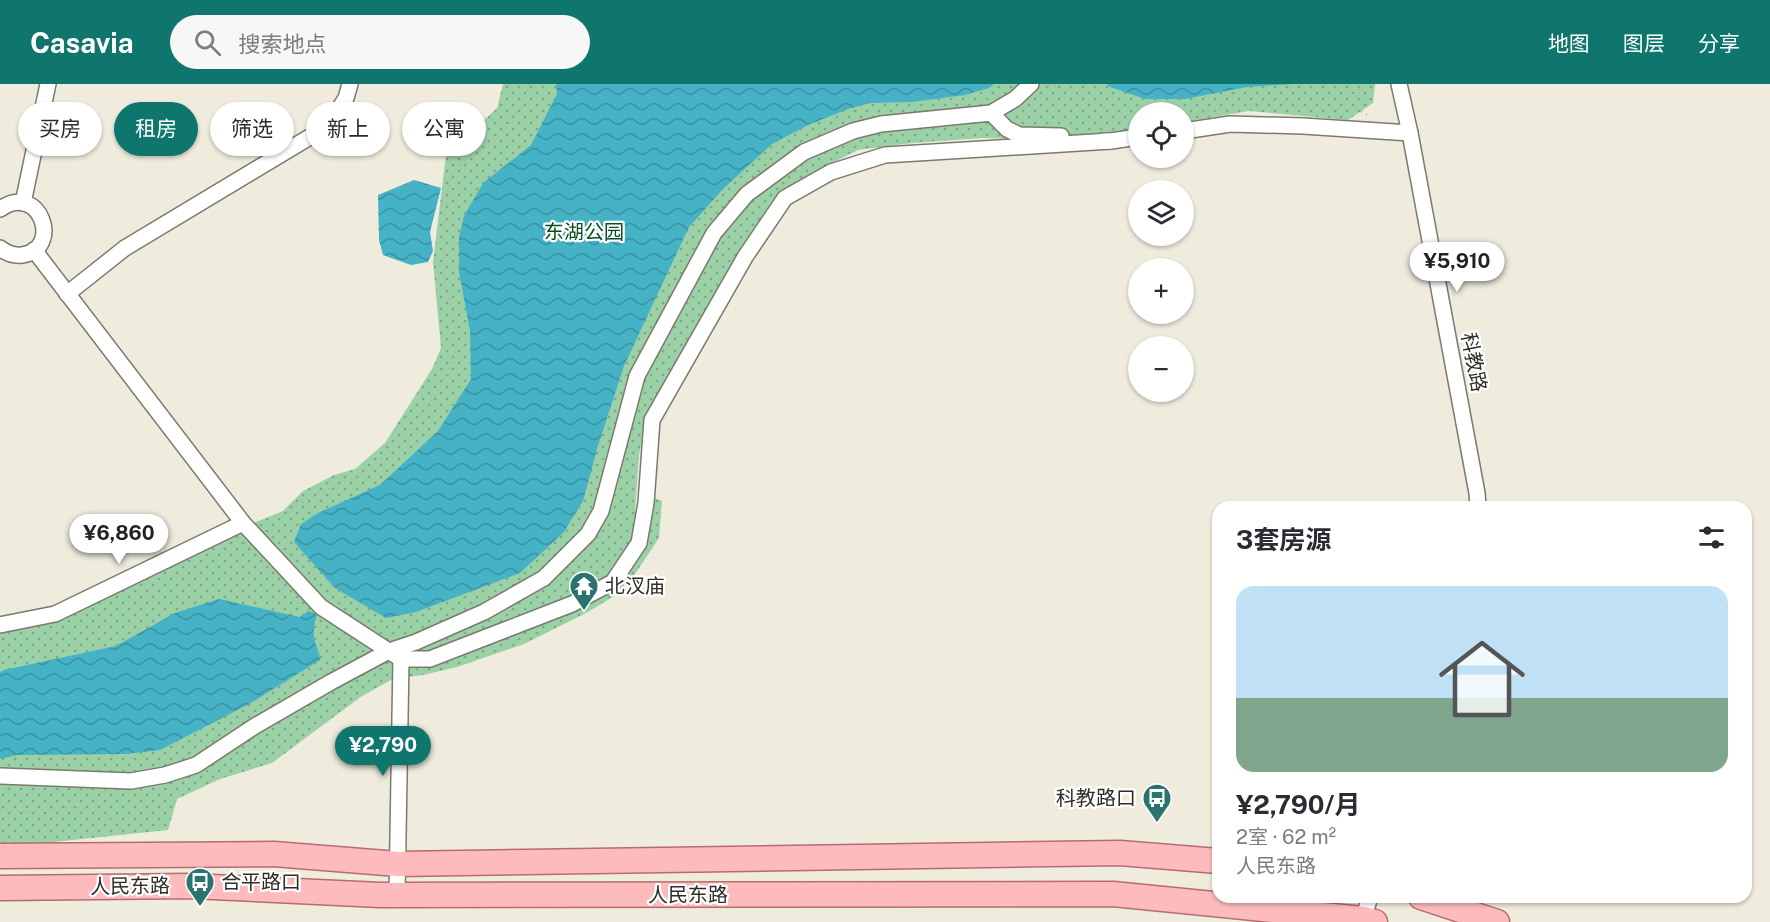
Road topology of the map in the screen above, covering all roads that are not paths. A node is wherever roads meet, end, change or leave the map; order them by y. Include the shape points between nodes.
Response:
1 (48, 84) edge
2 (350, 84) edge
3 (1031, 84) edge
4 (1399, 84) edge
5 (991, 113) junction
6 (1194, 129) edge
7 (1410, 133) junction
8 (1128, 138) edge
9 (1110, 141) junction
10 (22, 203) junction
11 (0, 209) edge
12 (0, 248) edge
13 (34, 250) junction
14 (67, 294) junction
15 (1478, 501) edge
16 (243, 523) junction
17 (0, 625) edge
18 (395, 655) junction
19 (0, 776) edge
20 (0, 856) edge
21 (1212, 861) edge
22 (398, 864) junction
23 (0, 888) edge
24 (397, 895) junction
25 (1439, 903) edge
26 (1263, 909) edge
27 (1369, 913) edge
28 (1497, 922) edge

1 - 10 street
2 - 14 street via 328,126 125,248
3 - 5 street
4 - 7 street, 科教路
5 - 9 street via 1019,135
5 - 18 street via 882,124 853,131 804,152 747,194 714,233 638,376 601,511 588,534 544,578
6 - 7 street via 1230,124
7 - 15 street, 科教路
8 - 9 street
9 - 18 street via 885,155 831,172 785,198 745,257 652,420 639,543 613,582 572,604 430,659
10 - 11 street via 14,202
10 - 13 street via 38,211 43,219 44,236
12 - 13 street via 19,255
13 - 14 street
14 - 16 street
16 - 17 street via 55,615
16 - 18 street via 321,607
18 - 19 street via 331,682 195,765 165,775 131,781
18 - 22 street
20 - 22 main road, 人民东路 via 274,854
21 - 22 main road, 人民东路 via 1120,853
22 - 24 street
23 - 24 main road, 人民东路 via 191,886
24 - 26 main road, 人民东路 via 1113,894
25 - 28 main road
26 - 27 main road, 人民东路

